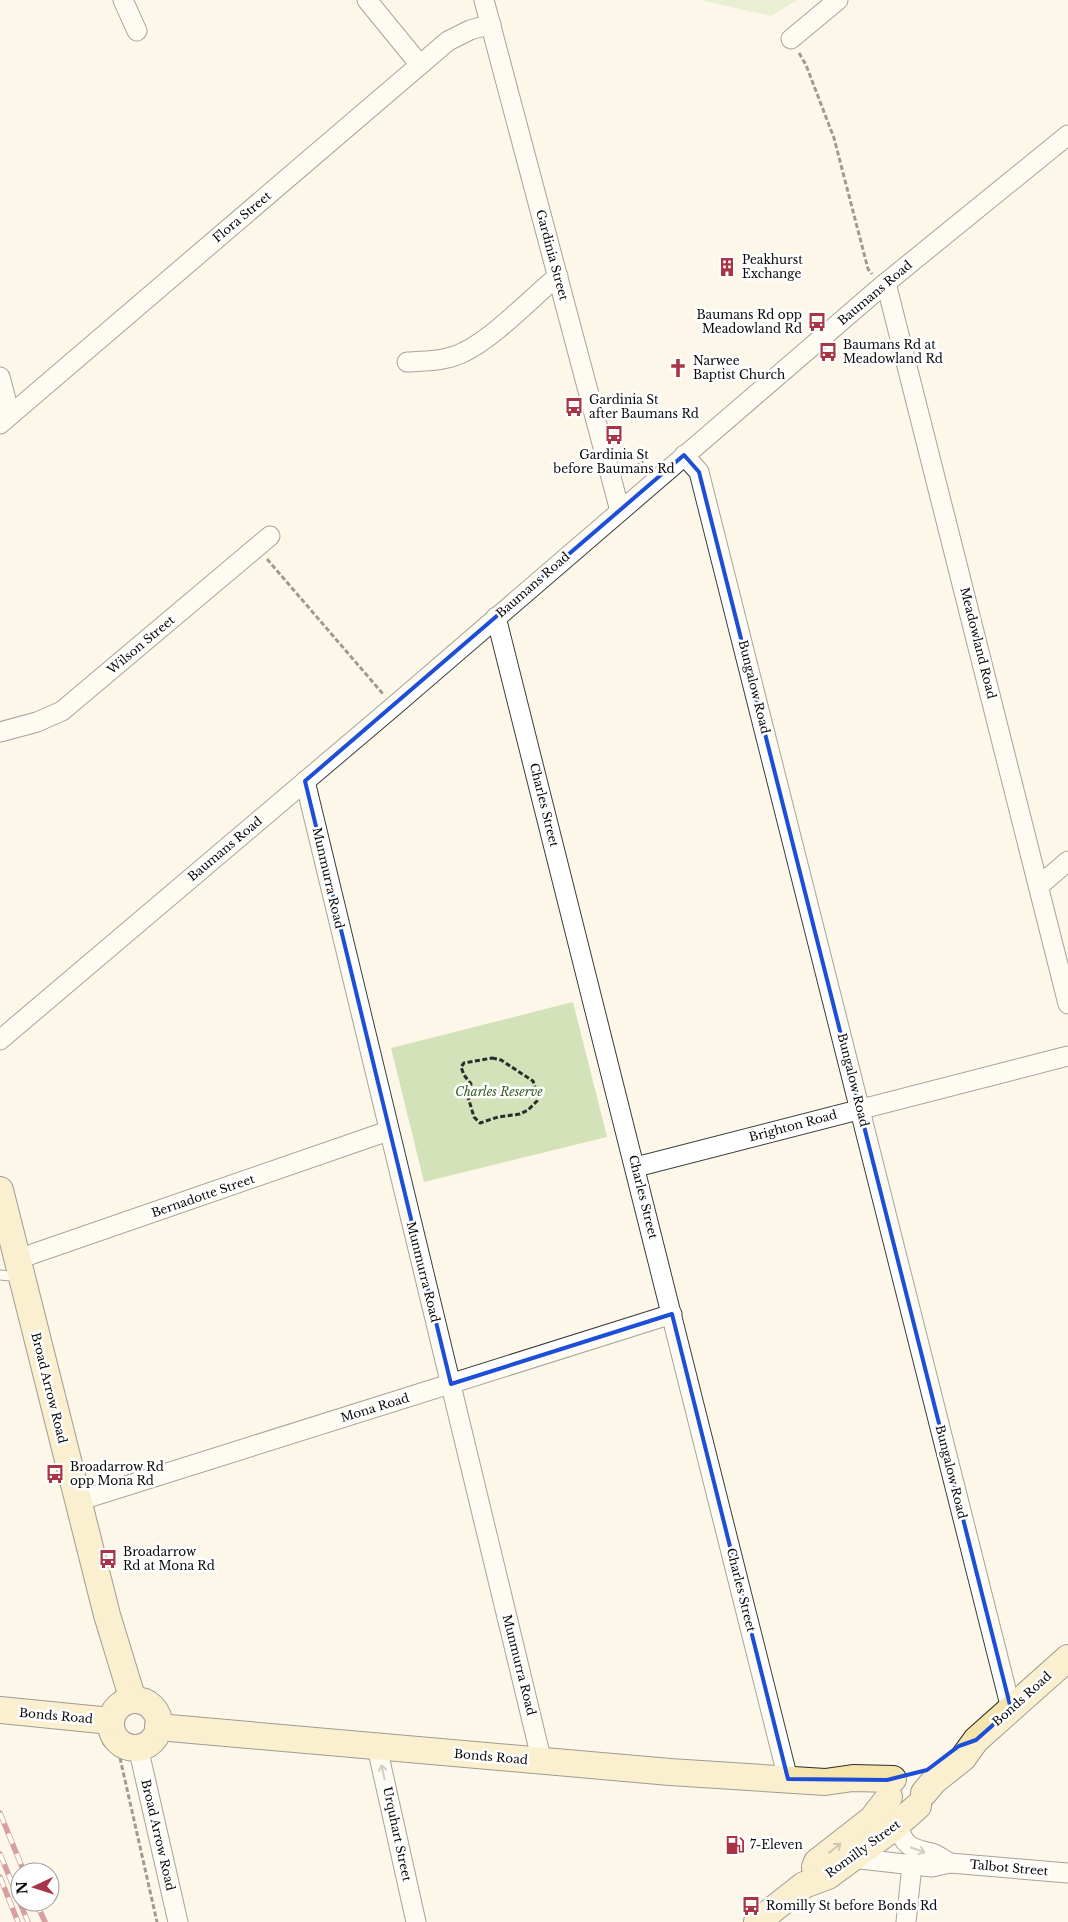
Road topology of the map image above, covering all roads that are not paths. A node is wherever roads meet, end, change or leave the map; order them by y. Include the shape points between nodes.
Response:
1 (123, 0) edge
2 (367, 0) edge
3 (484, 0) edge
4 (838, 0) edge
5 (491, 24) junction
6 (137, 31) dead end
7 (790, 39) road end
8 (420, 65) junction
9 (1068, 134) edge
10 (558, 276) junction
11 (884, 284) junction
12 (407, 362) dead end
13 (0, 377) edge
14 (5, 420) edge
15 (684, 455) junction
16 (620, 511) junction
17 (264, 542) road end
18 (496, 617) junction
19 (0, 732) edge
20 (305, 781) junction
21 (1068, 861) edge
22 (1040, 885) junction
23 (1068, 1004) edge
24 (0, 1040) edge
25 (1068, 1056) edge
26 (860, 1108) junction
27 (388, 1131) junction
28 (636, 1167) junction
29 (0, 1190) edge
30 (13, 1271) edge
31 (672, 1314) junction
32 (451, 1384) junction
33 (78, 1501) junction
34 (1068, 1658) edge
35 (134, 1700) junction
36 (0, 1710) edge
37 (1011, 1710) junction
38 (158, 1727) junction
39 (105, 1732) junction
40 (377, 1746) junction
41 (138, 1747) junction
42 (542, 1762) junction
43 (788, 1779) junction
44 (825, 1782) junction
45 (904, 1791) junction
46 (860, 1793) junction
47 (899, 1824) junction
48 (860, 1828) junction
49 (851, 1858) junction
50 (950, 1863) junction
51 (912, 1865) junction
52 (1068, 1873) edge
53 (804, 1885) junction
54 (178, 1922) edge
55 (416, 1922) edge
56 (758, 1922) edge
57 (906, 1922) edge

1 - 6 street
2 - 8 street
3 - 5 street, Gardinia Street
4 - 7 street
5 - 8 street, Flora Street via 448,40
5 - 10 street, Gardinia Street
8 - 14 street, Flora Street
9 - 11 street, Baumans Road
10 - 12 street via 481,342 463,353 443,359
10 - 16 street, Gardinia Street
11 - 15 street, Baumans Road
11 - 22 street, Meadowland Road
13 - 14 street
15 - 16 street, Baumans Road
15 - 26 street, Bungalow Road via 699,472
16 - 18 street, Baumans Road
17 - 19 street, Wilson Street via 62,711
18 - 20 street, Baumans Road
18 - 28 street, Charles Street
20 - 24 street, Baumans Road
20 - 27 street, Munmurra Road
21 - 22 street
22 - 23 street, Meadowland Road
25 - 26 street, Brighton Road
26 - 28 street, Brighton Road
26 - 37 street, Bungalow Road
27 - 30 street, Bernadotte Street
27 - 32 street, Munmurra Road
28 - 31 street, Charles Street
29 - 30 main road, Broad Arrow Road
30 - 33 main road, Broad Arrow Road
31 - 32 street, Mona Road
31 - 43 street, Charles Street
32 - 33 street, Mona Road
32 - 42 street, Munmurra Road
33 - 35 main road, Broad Arrow Road via 107,1615
34 - 37 main road, Bonds Road
35 - 38 main road via 147,1703 152,1708
35 - 39 main road via 118,1706
36 - 39 main road, Bonds Road
37 - 45 main road, Bonds Road via 976,1740 959,1746 927,1770
38 - 40 main road, Bonds Road
38 - 41 main road via 152,1740
39 - 41 main road via 111,1728 118,1741
40 - 42 main road, Bonds Road
55 -> 40 street, Urquhart Street
41 - 54 street, Broad Arrow Road
42 - 43 main road, Bonds Road
43 - 44 main road, Bonds Road
44 - 45 main road, Bonds Road via 853,1778
44 - 46 main road, Bonds Road
45 - 46 main road, Bonds Road
45 - 47 main road, Romilly Street
45 - 48 main road, Romilly Street
46 - 48 main road, Romilly Street via 864,1807
47 - 49 main road, Romilly Street
47 -> 50 street, Talbot Street via 901,1837 909,1847 934,1854
53 -> 48 main road, Romilly Street via 817,1862
49 - 51 street, Talbot Street
49 - 53 main road, Romilly Street via 828,1876
50 - 51 street, Talbot Street via 932,1867
50 - 52 street, Talbot Street
51 - 57 street
53 - 56 main road, Romilly Street

